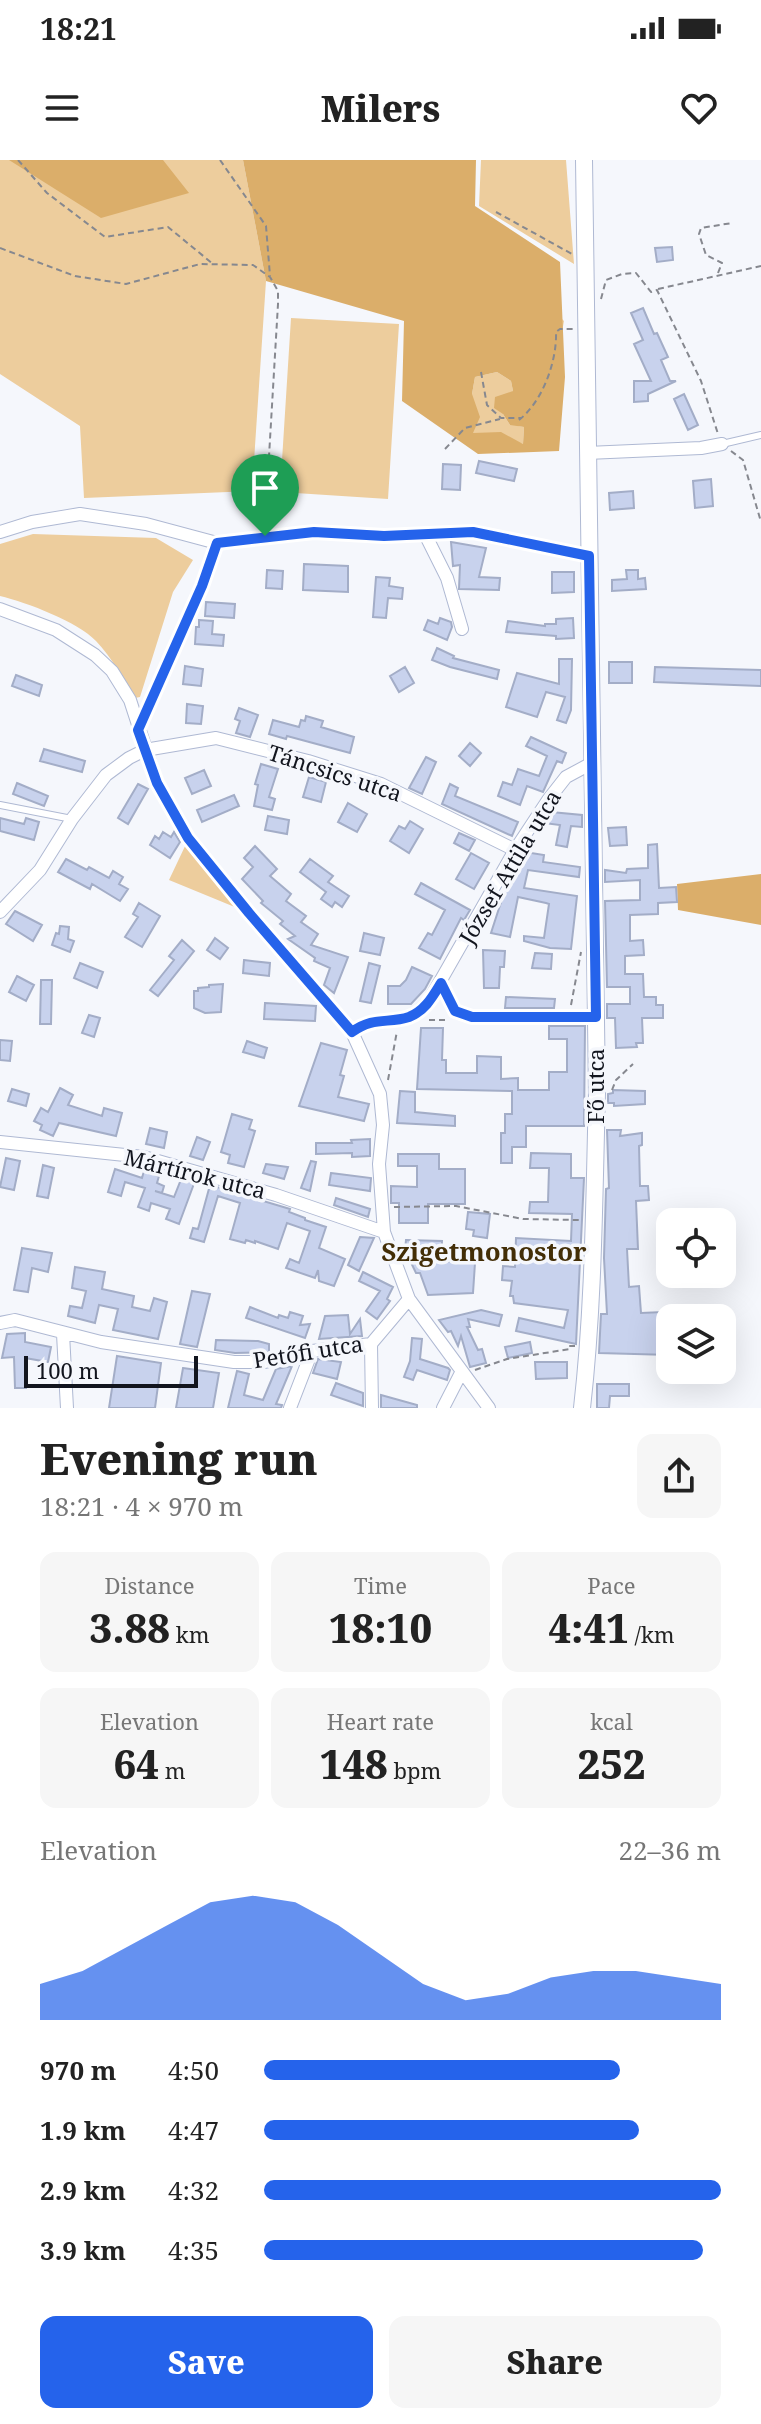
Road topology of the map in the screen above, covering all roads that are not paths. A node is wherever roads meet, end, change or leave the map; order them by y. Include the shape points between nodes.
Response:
1 (584, 160) edge
2 (761, 435) edge
3 (722, 444) joint
4 (587, 453) junction
5 (0, 532) edge
6 (425, 534) junction
7 (217, 543) junction
8 (589, 556) junction
9 (0, 609) edge
10 (462, 629) dead end
11 (138, 730) junction
12 (145, 750) junction
13 (592, 763) junction
14 (0, 805) edge
15 (72, 819) junction
16 (515, 850) junction
17 (0, 912) edge
18 (441, 983) junction
19 (596, 1017) junction
20 (352, 1032) junction
21 (0, 1142) edge
22 (384, 1232) junction
23 (409, 1299) junction
24 (0, 1323) edge
25 (63, 1334) junction
26 (371, 1344) junction
27 (312, 1351) junction
28 (462, 1371) junction
29 (67, 1408) edge
30 (290, 1408) edge
31 (372, 1408) edge
32 (443, 1408) edge
33 (489, 1408) edge
34 (582, 1408) edge

1 - 4 main road, Fő utca
2 - 3 lane
3 - 4 street
4 - 8 main road, Fő utca
5 - 7 street via 80,514
6 - 7 street via 314,532
6 - 8 street via 473,532
6 - 10 street via 447,578
7 - 11 street
8 - 13 main road, Fő utca
9 - 11 street via 56,630 95,655 130,700
11 - 12 street
12 - 15 street via 106,775
12 - 16 street, Táncsics utca via 216,738 308,761 381,784
12 - 20 street via 188,838
13 - 16 street, József Attila utca via 566,777
13 - 19 main road, Fő utca
14 - 15 lane
15 - 17 street via 40,870
16 - 18 street, József Attila utca
18 - 19 street via 455,1011 472,1017
18 - 20 street, József Attila utca via 408,1018 383,1019
19 - 34 main road, Fő utca via 596,1220
20 - 22 street via 380,1094
21 - 22 street, Mártírok utca via 144,1157
22 - 23 street
23 - 26 street, Petőfi utca
23 - 28 street
24 - 25 street, Petőfi utca via 15,1320
25 - 27 street, Petőfi utca via 234,1362 265,1362
25 - 29 street
26 - 27 street, Petőfi utca
26 - 31 street
27 - 30 street
28 - 32 street
28 - 33 street

